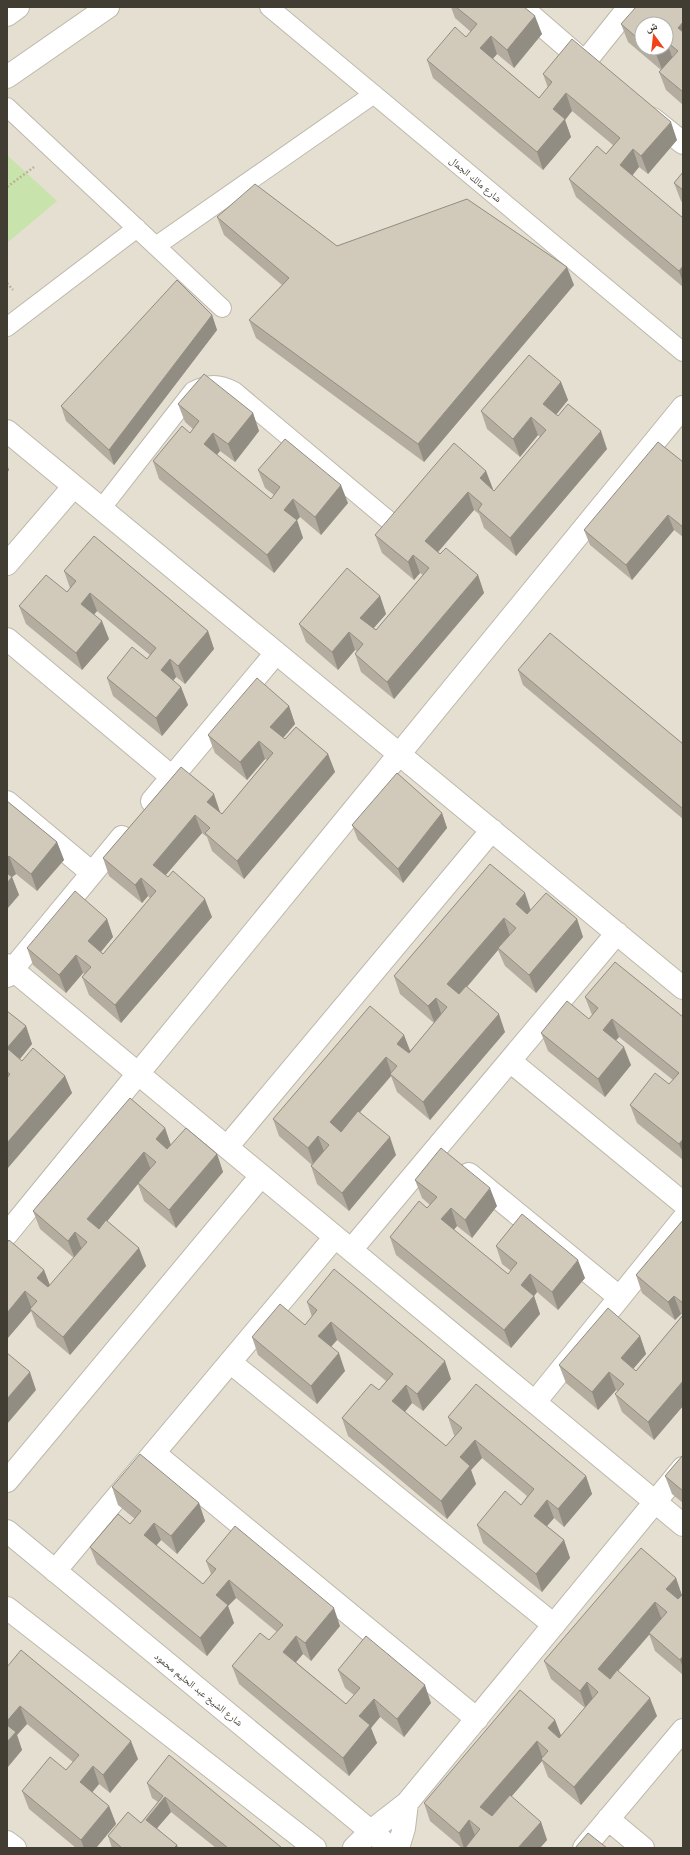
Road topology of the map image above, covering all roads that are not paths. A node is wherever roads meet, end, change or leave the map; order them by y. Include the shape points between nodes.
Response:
1 (18, 7) edge
2 (108, 7) edge
3 (269, 7) edge
4 (521, 7) edge
5 (629, 7) edge
6 (7, 15) edge
7 (585, 62) junction
8 (7, 77) edge
9 (603, 77) edge
10 (374, 94) junction
11 (7, 107) edge
12 (640, 108) edge
13 (683, 143) edge
14 (137, 228) junction
15 (156, 246) junction
16 (222, 308) dead end
17 (7, 327) edge
18 (683, 352) edge
19 (683, 407) edge
20 (7, 431) edge
21 (74, 486) junction
22 (101, 509) junction
23 (387, 519) edge
24 (7, 564) edge
25 (7, 639) edge
26 (276, 653) junction
27 (399, 754) junction
28 (172, 777) junction
29 (7, 802) edge
30 (492, 830) junction
31 (92, 873) junction
32 (617, 933) junction
33 (9, 970) edge
34 (683, 988) edge
35 (510, 1061) junction
36 (138, 1074) junction
37 (227, 1147) junction
38 (437, 1148) junction
39 (261, 1176) junction
40 (683, 1203) edge
41 (683, 1219) edge
42 (7, 1234) edge
43 (343, 1244) junction
44 (620, 1297) junction
45 (230, 1362) junction
46 (535, 1402) junction
47 (154, 1453) junction
48 (683, 1468) edge
49 (7, 1481) edge
50 (655, 1502) junction
51 (683, 1525) edge
52 (7, 1531) edge
53 (55, 1571) junction
54 (7, 1608) edge
55 (554, 1625) junction
56 (477, 1719) junction
57 (683, 1730) edge
58 (407, 1803) junction
59 (608, 1819) junction
60 (371, 1831) junction
61 (7, 1842) edge
62 (15, 1848) edge
63 (315, 1848) edge
64 (354, 1848) edge
65 (390, 1848) edge
66 (398, 1848) edge
67 (584, 1848) edge
68 (643, 1848) edge

1 - 6 street
2 - 8 street
3 - 10 lane, شارع مالك الجمال
4 - 7 street
5 - 7 street
7 - 9 street
10 - 15 lane
10 - 18 lane, شارع مالك الجمال
11 - 14 lane
12 - 13 street
14 - 15 lane
14 - 17 lane
15 - 16 lane
19 - 27 street
20 - 21 street
21 - 22 street
21 - 24 street
22 - 23 lane via 193,391 214,384 234,391
22 - 26 street
25 - 28 street
26 - 27 street
26 - 28 street
27 - 30 street
27 - 36 street
28 - 31 street
29 - 31 street
30 - 32 street
30 - 37 street
31 - 33 street
32 - 34 street
32 - 35 street
33 - 36 street
35 - 38 street
35 - 40 street
36 - 37 street
36 - 42 street
37 - 39 street
38 - 43 street
38 - 44 street
39 - 43 street
39 - 49 street
41 - 44 street
43 - 45 street
43 - 46 street
44 - 46 street
45 - 47 street
45 - 55 street
46 - 50 street
47 - 53 street
47 - 56 street
48 - 50 street
50 - 51 street
50 - 55 street
52 - 53 street, شارع الشيخ عبد الحليم محمود
53 - 60 street, شارع الشيخ عبد الحليم محمود
54 - 63 street
55 - 56 street
56 - 58 street
57 - 59 street
58 - 60 street
58 - 66 street
59 - 67 street
59 - 68 street
60 - 64 street
60 - 65 street, شارع الشيخ عبد الحليم محمود
61 - 62 street

